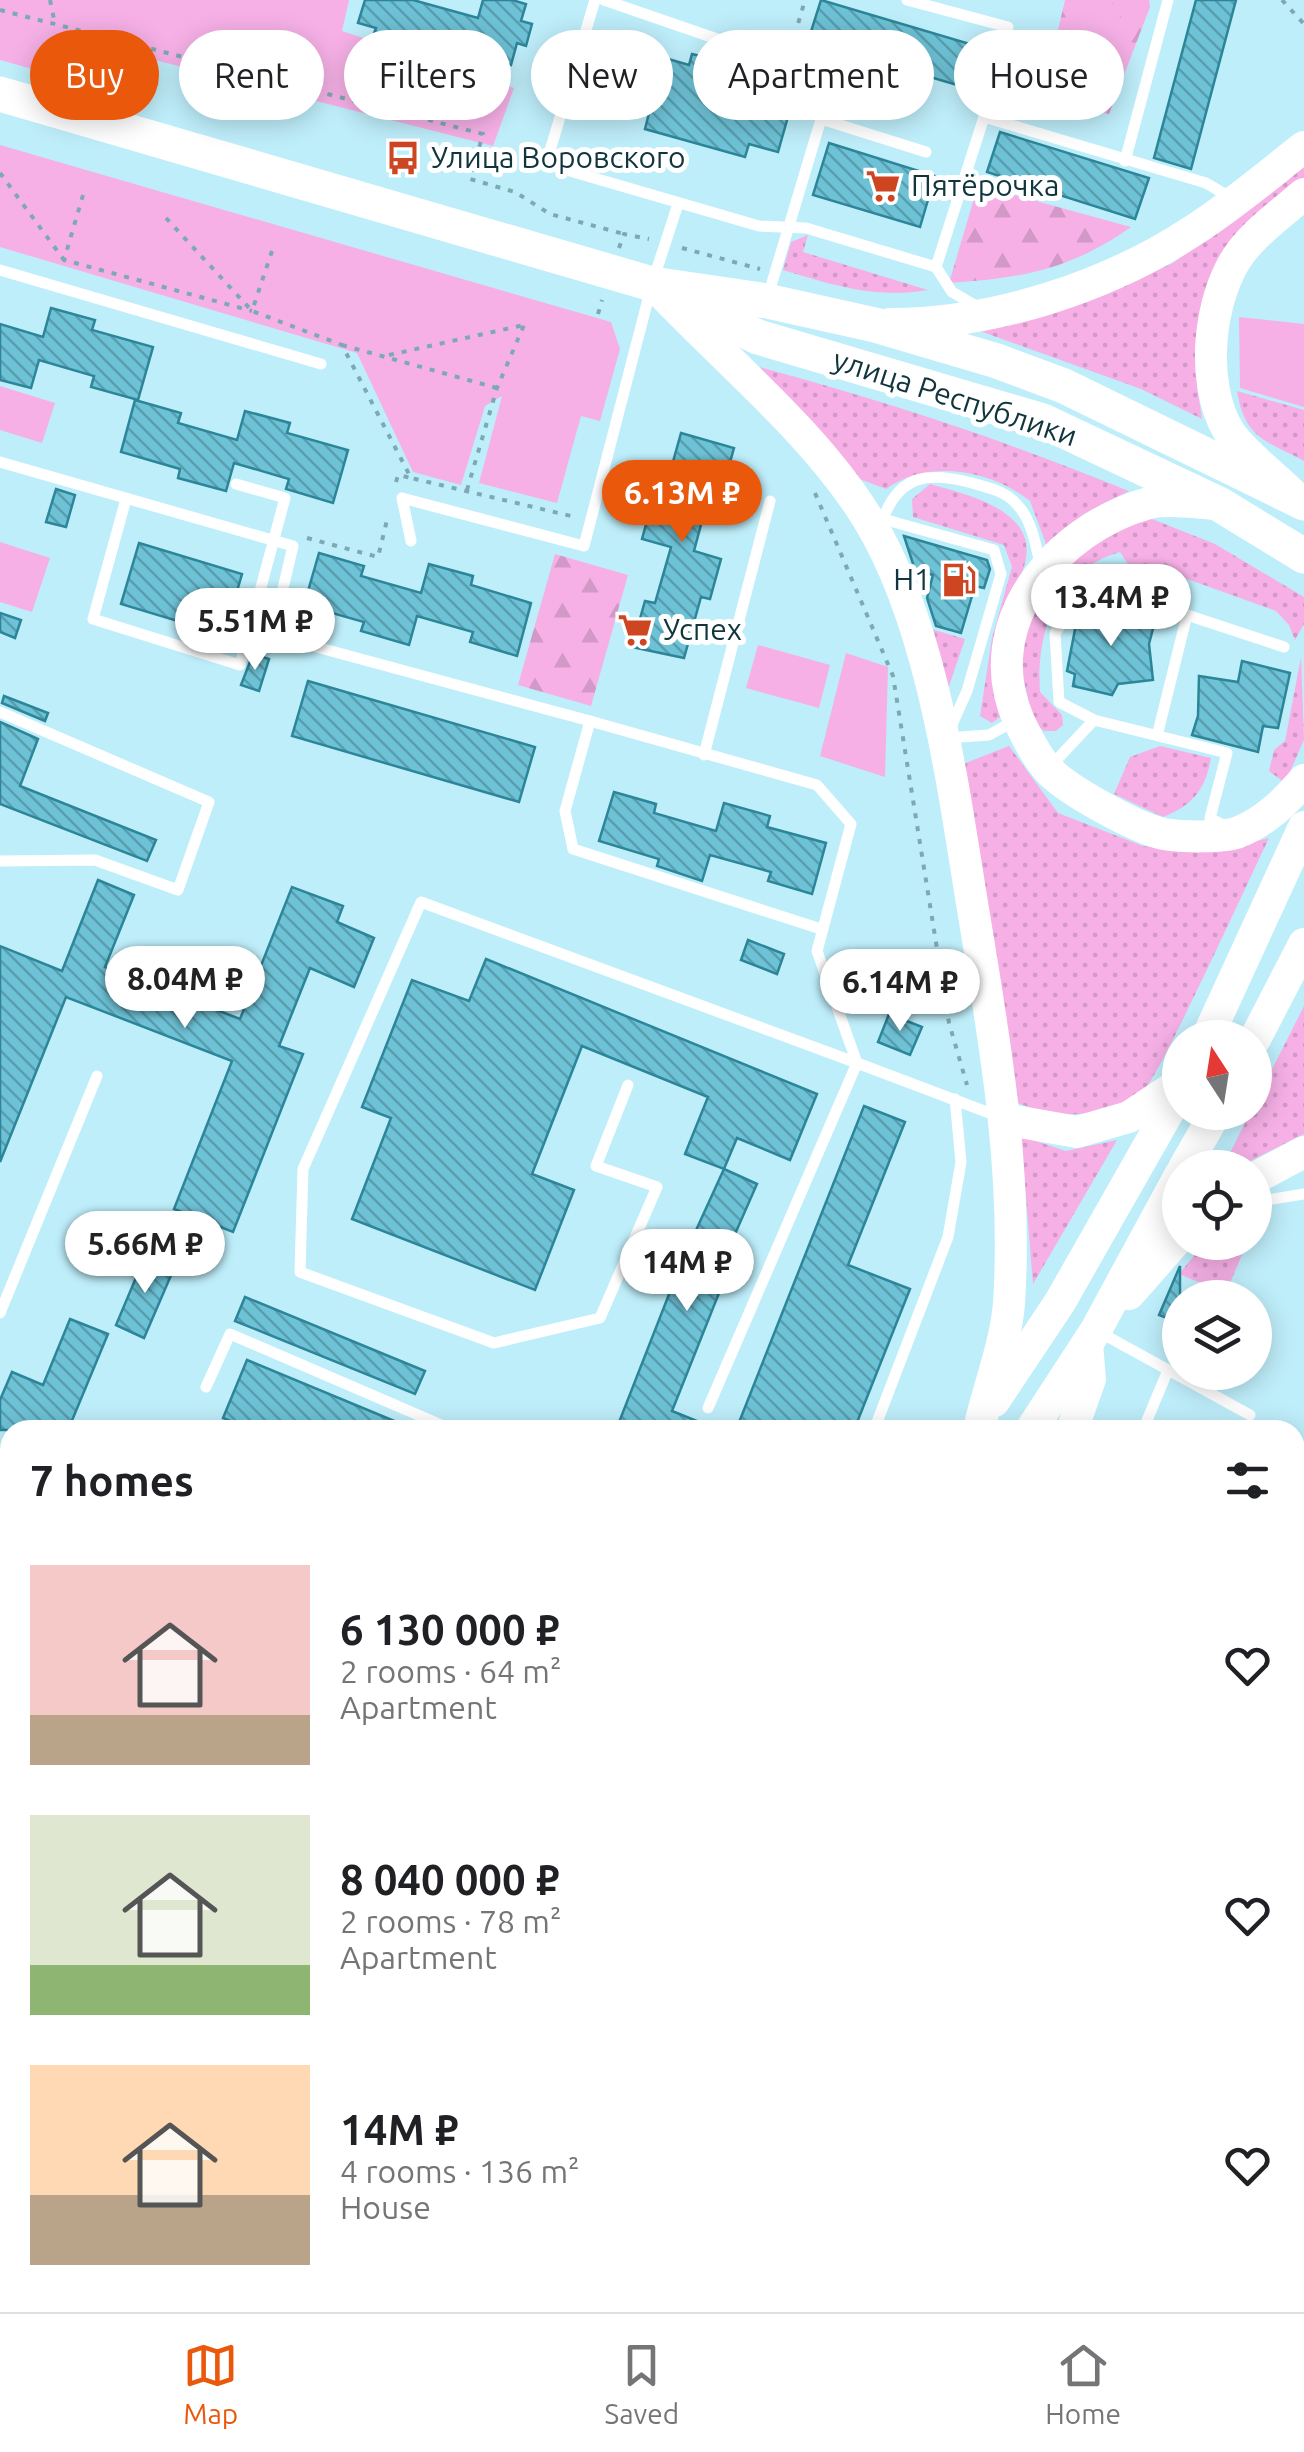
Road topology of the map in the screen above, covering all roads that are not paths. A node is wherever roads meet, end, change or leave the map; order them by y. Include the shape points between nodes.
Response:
1 (595, 0) edge
2 (604, 0) edge
3 (906, 0) edge
4 (1168, 0) edge
5 (1007, 30) edge
6 (693, 31) edge
7 (0, 94) edge
8 (821, 120) edge
9 (824, 120) edge
10 (983, 120) edge
11 (997, 120) edge
12 (1304, 147) edge
13 (926, 152) dead end
14 (1125, 161) junction
15 (1304, 194) edge
16 (1235, 201) junction
17 (678, 204) junction
18 (787, 227) junction
19 (936, 266) junction
20 (0, 270) edge
21 (652, 284) junction
22 (767, 300) junction
23 (990, 312) junction
24 (875, 324) junction
25 (321, 364) dead end
26 (0, 462) edge
27 (236, 484) dead end
28 (126, 498) junction
29 (1299, 499) edge
30 (770, 501) dead end
31 (1219, 504) junction
32 (876, 520) junction
33 (275, 535) junction
34 (410, 541) dead end
35 (1304, 556) edge
36 (1041, 567) junction
37 (1187, 615) junction
38 (1284, 648) dead end
39 (0, 712) edge
40 (1018, 719) junction
41 (1094, 720) junction
42 (590, 722) junction
43 (1158, 732) junction
44 (946, 738) junction
45 (704, 755) junction
46 (1047, 770) junction
47 (1304, 780) edge
48 (1304, 827) edge
49 (1237, 833) junction
50 (0, 861) edge
51 (821, 930) junction
52 (1304, 944) edge
53 (1215, 1020) edge
54 (1265, 1020) edge
55 (856, 1063) junction
56 (97, 1076) dead end
57 (628, 1085) dead end
58 (1162, 1097) edge
59 (955, 1099) junction
60 (1004, 1119) junction
61 (1162, 1119) edge
62 (1304, 1152) edge
63 (1272, 1169) edge
64 (1304, 1194) edge
65 (1272, 1199) edge
66 (1162, 1208) edge
67 (1162, 1256) edge
68 (0, 1313) edge
69 (1091, 1337) junction
70 (1162, 1367) edge
71 (1162, 1384) edge
72 (206, 1387) dead end
73 (1204, 1390) edge
74 (708, 1408) dead end
75 (1250, 1415) dead end
76 (430, 1420) edge
77 (878, 1420) edge
78 (979, 1420) edge
79 (981, 1420) edge
80 (1038, 1420) edge
81 (1076, 1420) edge
82 (1147, 1420) edge

1 - 17 lane via 546,164
2 - 6 lane
3 - 5 lane
4 - 14 lane
7 - 21 main road, улица Республики
8 - 18 lane
9 - 13 lane
10 - 19 lane
11 - 14 lane
12 - 16 main road
14 - 16 lane via 1206,183
15 - 29 main road via 1242,252 1227,276 1213,344 1216,408 1230,435
16 - 23 main road via 1193,232 1109,276
17 - 18 lane
17 - 21 lane
18 - 19 lane
18 - 22 lane
19 - 23 lane via 952,292
20 - 25 lane
21 - 22 main road, улица Республики
21 - 31 main road, улица Республики via 758,337 1044,421
21 - 32 main road
21 - 34 lane via 584,546 402,498
22 - 24 main road, улица Республики
23 - 24 main road via 943,324
24 - 29 main road, улица Республики via 1064,386
26 - 28 lane
27 - 33 lane via 286,498
28 - 33 lane
28 - 33 lane via 93,619 240,666
30 - 45 lane
31 - 35 main road, улица Республики
31 - 36 main road via 1152,502 1113,516
32 - 36 lane via 917,479 937,474 1005,492 1022,510
32 - 44 main road
32 - 44 lane via 994,550 1001,574
33 - 42 lane via 293,546 272,635
36 - 40 main road via 1018,612 1009,654
37 - 38 lane
37 - 41 lane via 1086,588 1055,632 1059,702
37 - 43 lane
39 - 50 lane via 209,802 178,890 95,860
40 - 44 lane via 989,735
40 - 46 main road
41 - 43 lane
41 - 46 lane
42 - 45 lane
42 - 51 lane via 565,812 573,848
43 - 49 lane via 1227,753 1210,818
44 - 60 main road
45 - 51 lane via 817,785 850,824
46 - 49 main road via 1163,834
47 - 49 main road via 1280,808
48 - 53 main road
51 - 55 lane via 817,951
52 - 54 main road
55 - 57 lane via 421,902 302,1169 300,1272 494,1343 600,1318 658,1187 596,1166
55 - 59 lane
55 - 74 lane
56 - 68 lane
58 - 60 main road via 1128,1117 1077,1132
59 - 60 lane
59 - 77 lane via 960,1162 948,1237
60 - 78 main road via 1008,1308
61 - 79 main road via 1060,1302
62 - 63 main road
64 - 65 lane
66 - 69 main road
67 - 69 main road
69 - 70 lane
69 - 80 main road
69 - 81 main road via 1090,1379
71 - 82 lane
72 - 76 lane via 230,1334
73 - 75 lane

